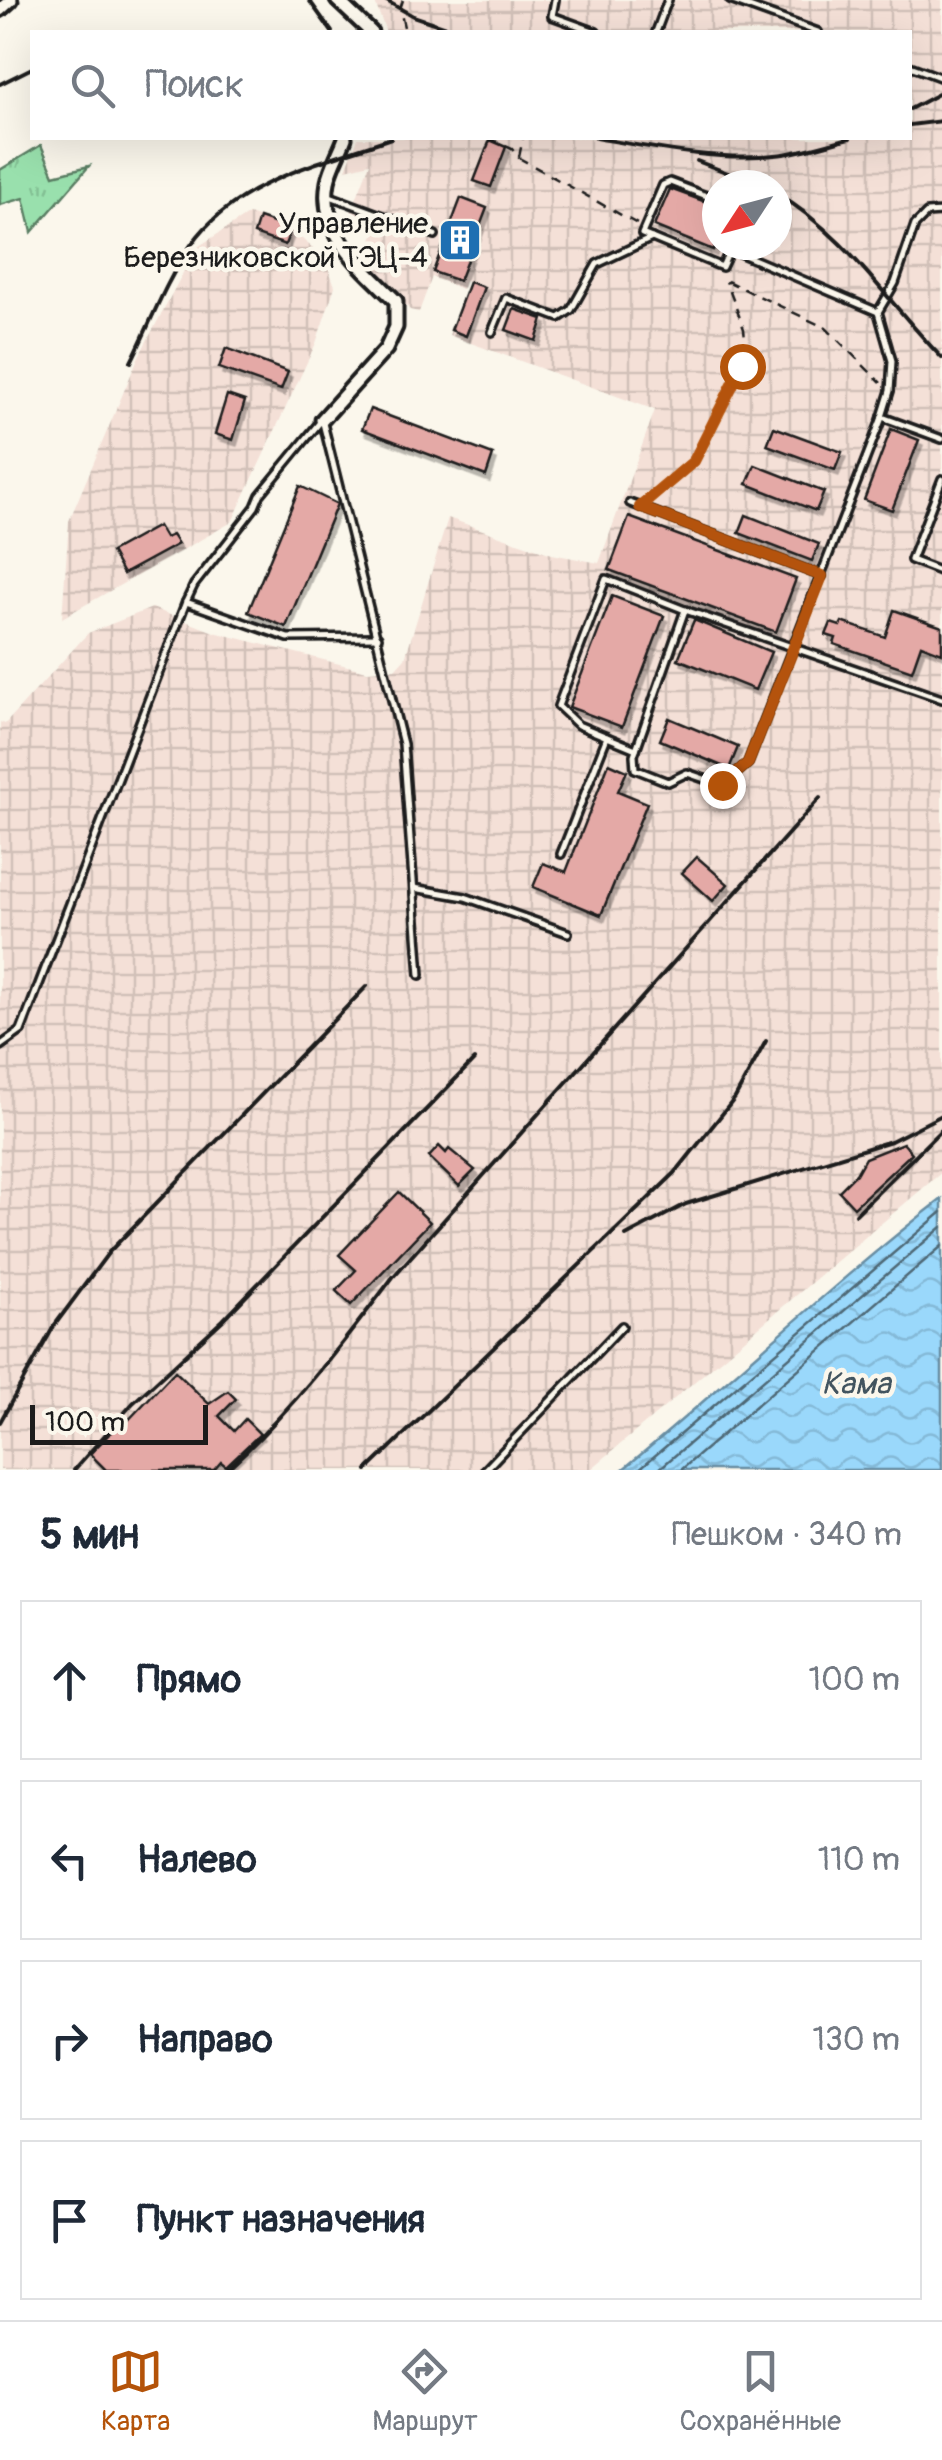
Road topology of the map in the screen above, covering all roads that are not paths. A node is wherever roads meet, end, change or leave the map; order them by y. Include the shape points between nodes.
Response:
1 (11, 0) edge
2 (337, 0) edge
3 (555, 0) edge
4 (668, 0) edge
5 (730, 0) edge
6 (0, 10) edge
7 (369, 30) edge
8 (590, 30) edge
9 (657, 30) edge
10 (812, 30) edge
11 (912, 67) edge
12 (942, 78) edge
13 (345, 140) edge
14 (702, 194) edge
15 (328, 195) junction
16 (942, 212) edge
17 (434, 235) dead end
18 (652, 238) junction
19 (702, 259) edge
20 (703, 260) edge
21 (725, 260) edge
22 (760, 260) edge
23 (878, 312) junction
24 (492, 332) dead end
25 (882, 417) junction
26 (322, 420) junction
27 (942, 439) edge
28 (942, 479) edge
29 (630, 503) dead end
30 (942, 572) edge
31 (822, 576) junction
32 (186, 602) junction
33 (685, 610) junction
34 (378, 637) junction
35 (794, 646) junction
36 (942, 699) edge
37 (606, 736) junction
38 (636, 749) junction
39 (562, 854) dead end
40 (414, 888) junction
41 (568, 933) dead end
42 (420, 975) dead end
43 (0, 1046) edge
44 (622, 1326) dead end
45 (485, 1470) edge

1 - 6 street
2 - 7 street
3 - 8 lane via 552,16
4 - 9 lane
5 - 10 lane
11 - 12 lane
13 - 15 street
14 - 18 lane via 663,185 642,234
15 - 17 lane
15 - 26 street via 327,212 346,252 396,302 396,327 386,350
16 - 23 lane via 926,213 915,225
18 - 19 lane
18 - 24 lane via 597,264 571,310 559,318 506,298
20 - 21 lane via 722,268
22 - 23 lane
23 - 25 lane via 890,352
25 - 27 lane
25 - 31 lane
26 - 32 lane
26 - 34 lane
28 - 30 lane via 911,560
29 - 31 lane
31 - 35 lane
32 - 34 lane via 288,638
32 - 43 lane via 21,1030
33 - 35 lane
33 - 37 lane via 606,579 558,706 578,725
33 - 38 lane
34 - 40 lane via 403,744
35 - 36 lane
35 - 38 lane via 748,763 722,785 687,773 668,782 636,769
37 - 38 lane
37 - 39 lane
40 - 41 lane via 466,897
40 - 42 lane
44 - 45 lane

